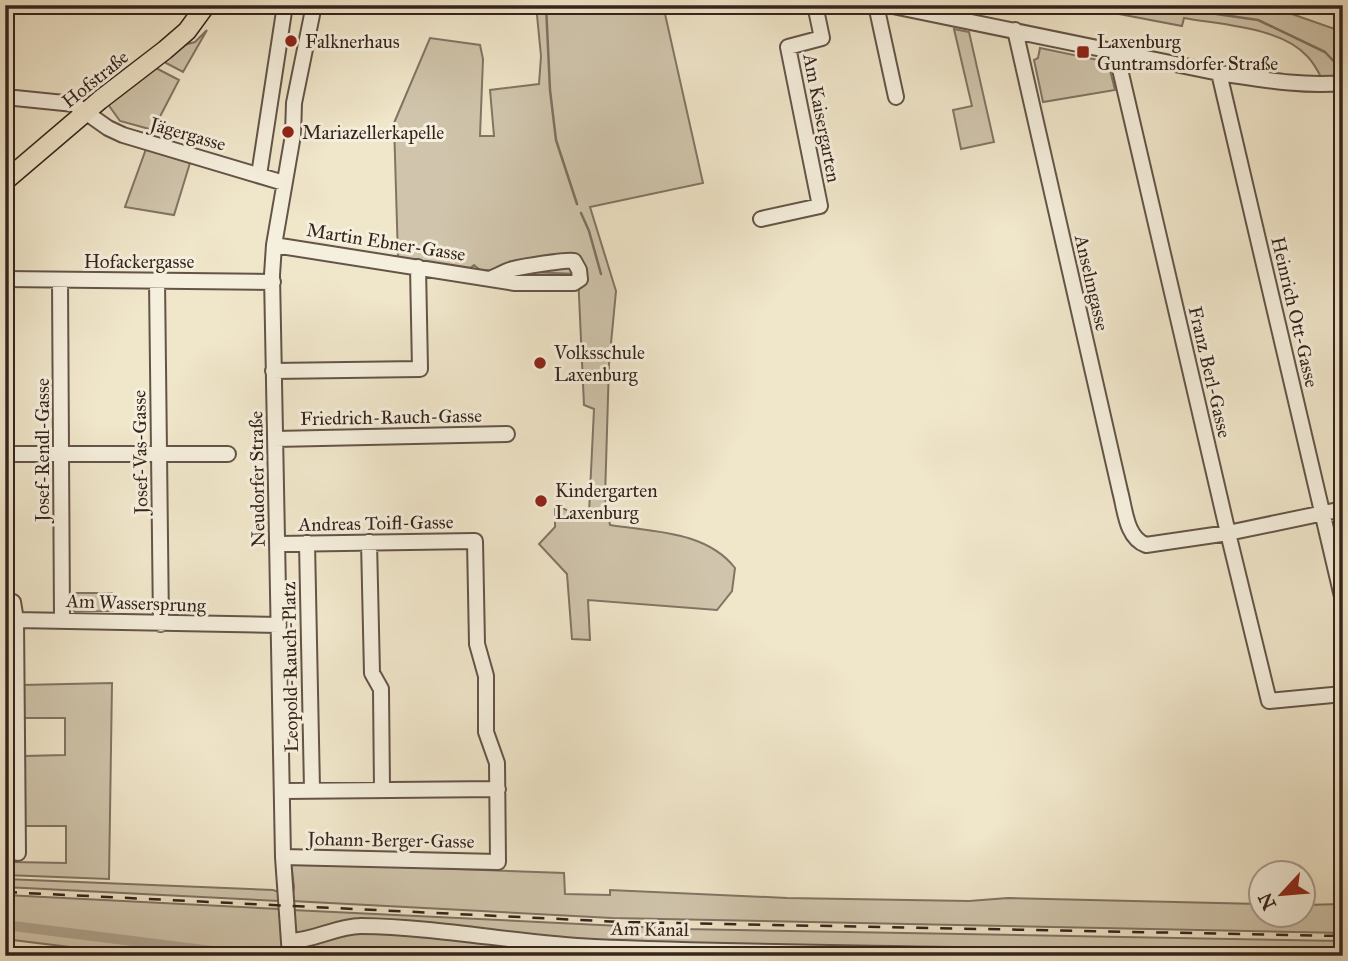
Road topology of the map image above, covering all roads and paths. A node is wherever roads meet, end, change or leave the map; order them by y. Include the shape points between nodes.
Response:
1 (206, 5) edge
2 (285, 5) edge
3 (314, 5) edge
4 (815, 5) edge
5 (876, 5) edge
6 (888, 5) edge
7 (1015, 30) junction
8 (1116, 51) junction
9 (1219, 73) junction
10 (1343, 83) edge
11 (5, 97) edge
12 (896, 97) dead end
13 (86, 112) junction
14 (259, 175) junction
15 (5, 181) edge
16 (284, 183) junction
17 (761, 219) dead end
18 (274, 245) junction
19 (418, 267) junction
20 (492, 278) junction
21 (5, 279) edge
22 (60, 280) junction
23 (157, 280) junction
24 (272, 282) junction
25 (274, 371) junction
26 (507, 434) dead end
27 (275, 439) junction
28 (159, 453) junction
29 (5, 454) edge
30 (61, 454) junction
31 (228, 454) dead end
32 (1343, 509) edge
33 (1323, 513) junction
34 (1228, 533) junction
35 (369, 542) junction
36 (307, 543) junction
37 (278, 544) junction
38 (1343, 601) edge
39 (5, 602) edge
40 (16, 620) junction
41 (62, 620) junction
42 (161, 624) junction
43 (279, 625) junction
44 (1343, 694) edge
45 (312, 789) junction
46 (382, 789) junction
47 (498, 789) junction
48 (283, 791) junction
49 (18, 853) dead end
50 (283, 857) junction
51 (290, 950) edge
52 (1013, 956) edge

1 - 13 main road, Hofstraße via 187,31
2 - 14 street
3 - 16 street, Neudorfer Straße
4 - 17 street, Am Kaisergarten via 822,38 788,47 820,206
5 - 12 street
6 - 7 street
7 - 8 street
7 - 34 street, Anselmgasse via 1130,530 1146,545
8 - 9 street
8 - 34 street, Franz Berl-Gasse
9 - 10 street
9 - 33 street, Heinrich Ott-Gasse
11 - 13 street, Jägergasse via 74,103
13 - 14 street, Jägergasse via 122,135
13 - 15 main road, Hofstraße
14 - 16 street, Jägergasse
16 - 18 street, Neudorfer Straße
18 - 19 street, Martin Ebner-Gasse
18 - 24 street, Neudorfer Straße
19 - 20 street, Martin Ebner-Gasse
19 - 25 street via 420,369
20 - 20 street, Martin Ebner-Gasse via 515,268 566,259 574,261 580,279 574,283 527,283
21 - 22 street, Hofackergasse
22 - 23 street, Hofackergasse
22 - 30 street, Josef-Rendl-Gasse
23 - 24 street, Hofackergasse
23 - 28 street, Josef-Vas-Gasse
24 - 25 street, Neudorfer Straße
25 - 27 street, Neudorfer Straße
26 - 27 street, Friedrich-Rauch-Gasse
27 - 37 street, Neudorfer Straße
28 - 30 street
28 - 31 street
28 - 42 street, Josef-Vas-Gasse
29 - 30 street
30 - 41 street, Josef-Rendl-Gasse
32 - 33 street
33 - 34 street
33 - 38 street, Heinrich Ott-Gasse
34 - 44 street, Franz Berl-Gasse via 1269,701
35 - 36 street, Andreas Toifl-Gasse
35 - 46 street via 372,673 381,689
35 - 47 street, Andreas Toifl-Gasse via 475,541 477,644 486,676 486,732 497,763
36 - 37 street, Andreas Toifl-Gasse
36 - 45 street, Leopold-Rauch-Platz
37 - 43 street, Neudorfer Straße
39 - 40 street via 13,602
40 - 41 street, Am Wassersprung
40 - 49 street
41 - 42 street, Am Wassersprung
42 - 43 street, Am Wassersprung
43 - 48 street, Neudorfer Straße
45 - 46 street
45 - 48 street
46 - 47 street
47 - 50 street, Johann-Berger-Gasse via 498,862
48 - 50 street, Neudorfer Straße
50 - 51 street, Neudorfer Straße
51 - 52 street, Am Kanal via 299,941 359,926 592,947

